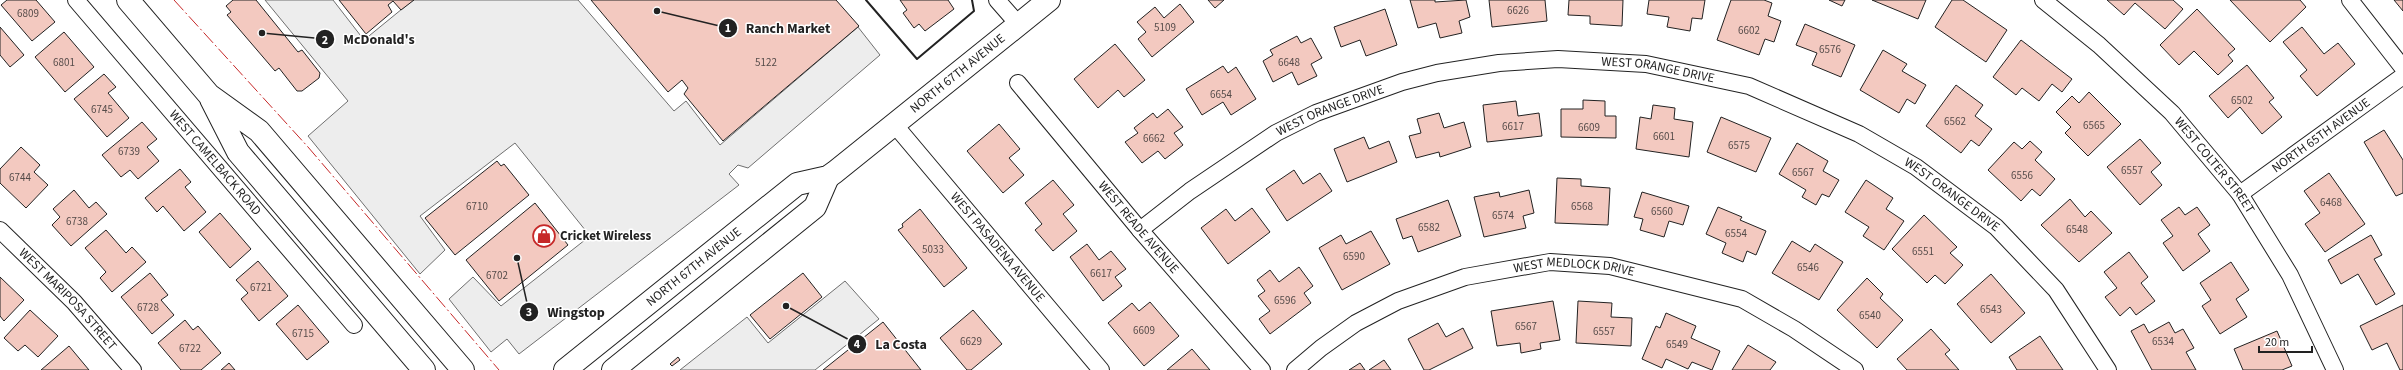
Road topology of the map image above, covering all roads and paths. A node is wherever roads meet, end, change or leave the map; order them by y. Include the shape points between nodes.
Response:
1 (76, 0) edge
2 (128, 0) edge
3 (997, 0) edge
4 (1049, 0) edge
5 (2043, 0) edge
6 (2350, 0) edge
7 (1018, 24) junction
8 (2403, 68) edge
9 (2403, 76) edge
10 (1018, 83) dead end
11 (209, 95) junction
12 (894, 124) junction
13 (828, 177) junction
14 (2240, 194) junction
15 (0, 230) edge
16 (1140, 230) junction
17 (354, 325) dead end
18 (133, 370) edge
19 (424, 370) edge
20 (463, 370) edge
21 (565, 370) edge
22 (613, 370) edge
23 (1101, 370) edge
24 (1262, 370) edge
25 (1295, 370) edge
26 (1855, 370) edge
27 (2108, 370) edge
28 (2335, 370) edge

1 - 17 street, WEST CAMELBACK ROAD
2 - 11 main road, WEST CAMELBACK ROAD
3 - 7 street
4 - 7 main road, NORTH 67TH AVENUE
5 - 14 street, WEST COLTER STREET via 2099,45 2172,113
6 - 8 street
7 - 12 main road, NORTH 67TH AVENUE
9 - 14 street, NORTH 65TH AVENUE
10 - 16 street, WEST READE AVENUE
11 - 19 main road, WEST CAMELBACK ROAD via 238,152
11 - 20 main road, WEST CAMELBACK ROAD via 259,131
12 - 13 main road, NORTH 67TH AVENUE
12 - 23 street, WEST PASADENA AVENUE
13 - 21 main road, NORTH 67TH AVENUE via 797,184
13 - 22 main road, NORTH 67TH AVENUE via 815,207
14 - 28 street, WEST COLTER STREET via 2290,275
15 - 18 street, WEST MARIPOSA STREET via 74,302
16 - 24 street, WEST READE AVENUE
16 - 27 street, WEST ORANGE DRIVE via 1190,191 1276,133 1316,113 1402,82 1437,73 1499,63 1558,59 1646,64 1749,86 1859,134 1916,167 1996,227 2056,290
25 - 26 street, WEST MEDLOCK DRIVE via 1356,323 1398,301 1465,277 1550,262 1610,266 1742,299 1794,329

